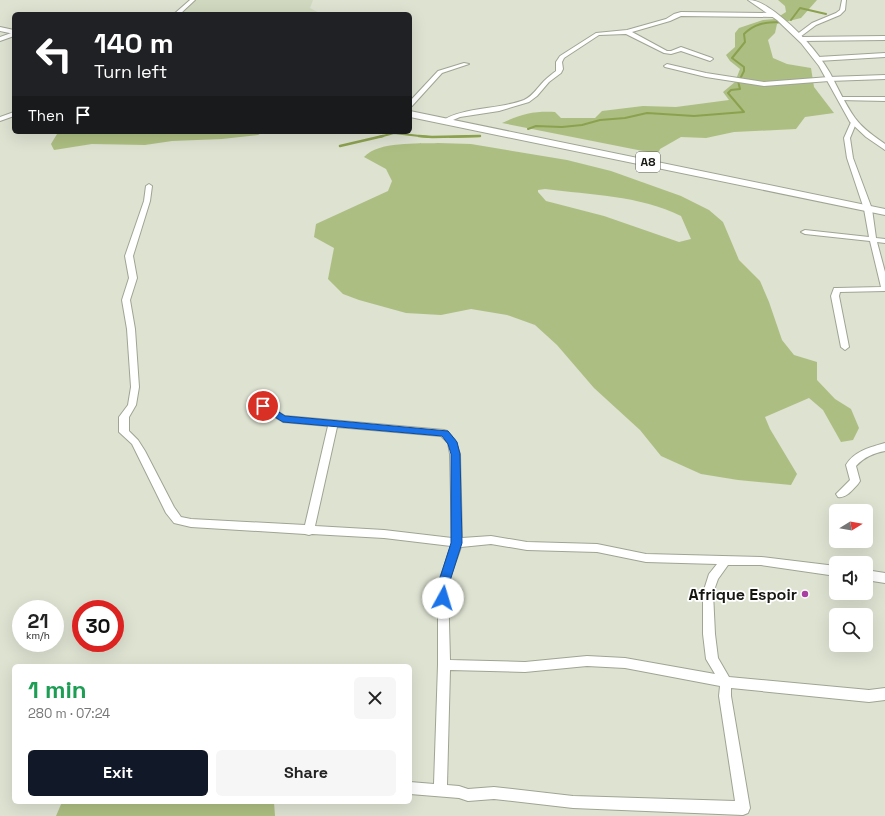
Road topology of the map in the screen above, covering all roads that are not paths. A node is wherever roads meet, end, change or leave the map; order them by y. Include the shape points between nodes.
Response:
1 (193, 0) edge
2 (751, 0) edge
3 (844, 0) edge
4 (179, 12) edge
5 (774, 15) junction
6 (0, 29) edge
7 (12, 32) edge
8 (627, 32) junction
9 (12, 34) edge
10 (799, 37) junction
11 (885, 38) edge
12 (0, 39) edge
13 (885, 55) edge
14 (710, 58) dead end
15 (818, 60) junction
16 (466, 64) dead end
17 (667, 66) dead end
18 (885, 77) edge
19 (829, 79) junction
20 (841, 99) junction
21 (885, 99) edge
22 (412, 103) edge
23 (12, 111) edge
24 (0, 113) edge
25 (412, 114) edge
26 (12, 115) edge
27 (0, 119) edge
28 (446, 121) junction
29 (854, 121) junction
30 (883, 145) edge
31 (149, 186) dead end
32 (868, 209) junction
33 (885, 212) edge
34 (805, 232) dead end
35 (873, 240) junction
36 (885, 241) edge
37 (885, 288) edge
38 (845, 347) dead end
39 (263, 406) dead end
40 (333, 424) junction
41 (885, 447) edge
42 (841, 494) dead end
43 (308, 531) junction
44 (457, 543) junction
45 (723, 560) junction
46 (829, 570) edge
47 (873, 576) edge
48 (885, 578) edge
49 (444, 664) junction
50 (726, 682) junction
51 (885, 694) edge
52 (412, 788) edge
53 (440, 790) junction

1 - 4 street
2 - 5 street
3 - 10 street via 842,10 838,14 814,24
5 - 8 street via 681,14
5 - 10 street
6 - 7 main road
8 - 14 street via 664,52 672,53 682,49
8 - 28 street via 598,34 566,54 559,62 559,72 527,101 499,109 458,115
9 - 12 street
10 - 11 street
10 - 15 street
13 - 15 street
15 - 19 street
16 - 22 street via 440,72
17 - 19 street via 764,84
18 - 19 street
19 - 20 street
20 - 21 street
20 - 29 street
23 - 24 street
25 - 28 main road, A8
26 - 27 street
28 - 32 main road, A8
29 - 30 street
29 - 32 street via 847,138 850,158
31 - 43 street via 147,201 129,256 133,278 126,300 135,387 132,405 124,417 124,432 135,442 170,510 178,520
32 - 33 main road, A8
32 - 35 street
34 - 35 street
35 - 36 street
35 - 37 street
37 - 38 street via 837,290 835,296
39 - 40 street via 283,419
40 - 43 street
40 - 44 street via 444,433 452,442 455,454
41 - 42 street via 870,451 854,461 851,465 855,481
43 - 44 street via 384,534
44 - 45 street via 491,540 534,546 597,548 659,560
44 - 49 street via 443,584
45 - 46 street via 761,561
45 - 50 street via 722,566 713,577 708,593 712,659
47 - 48 street
49 - 50 street via 526,667 587,661 625,663
49 - 53 street
50 - 51 street via 869,696
50 - 53 street via 725,696 743,808 573,802 494,793 468,795
52 - 53 street

